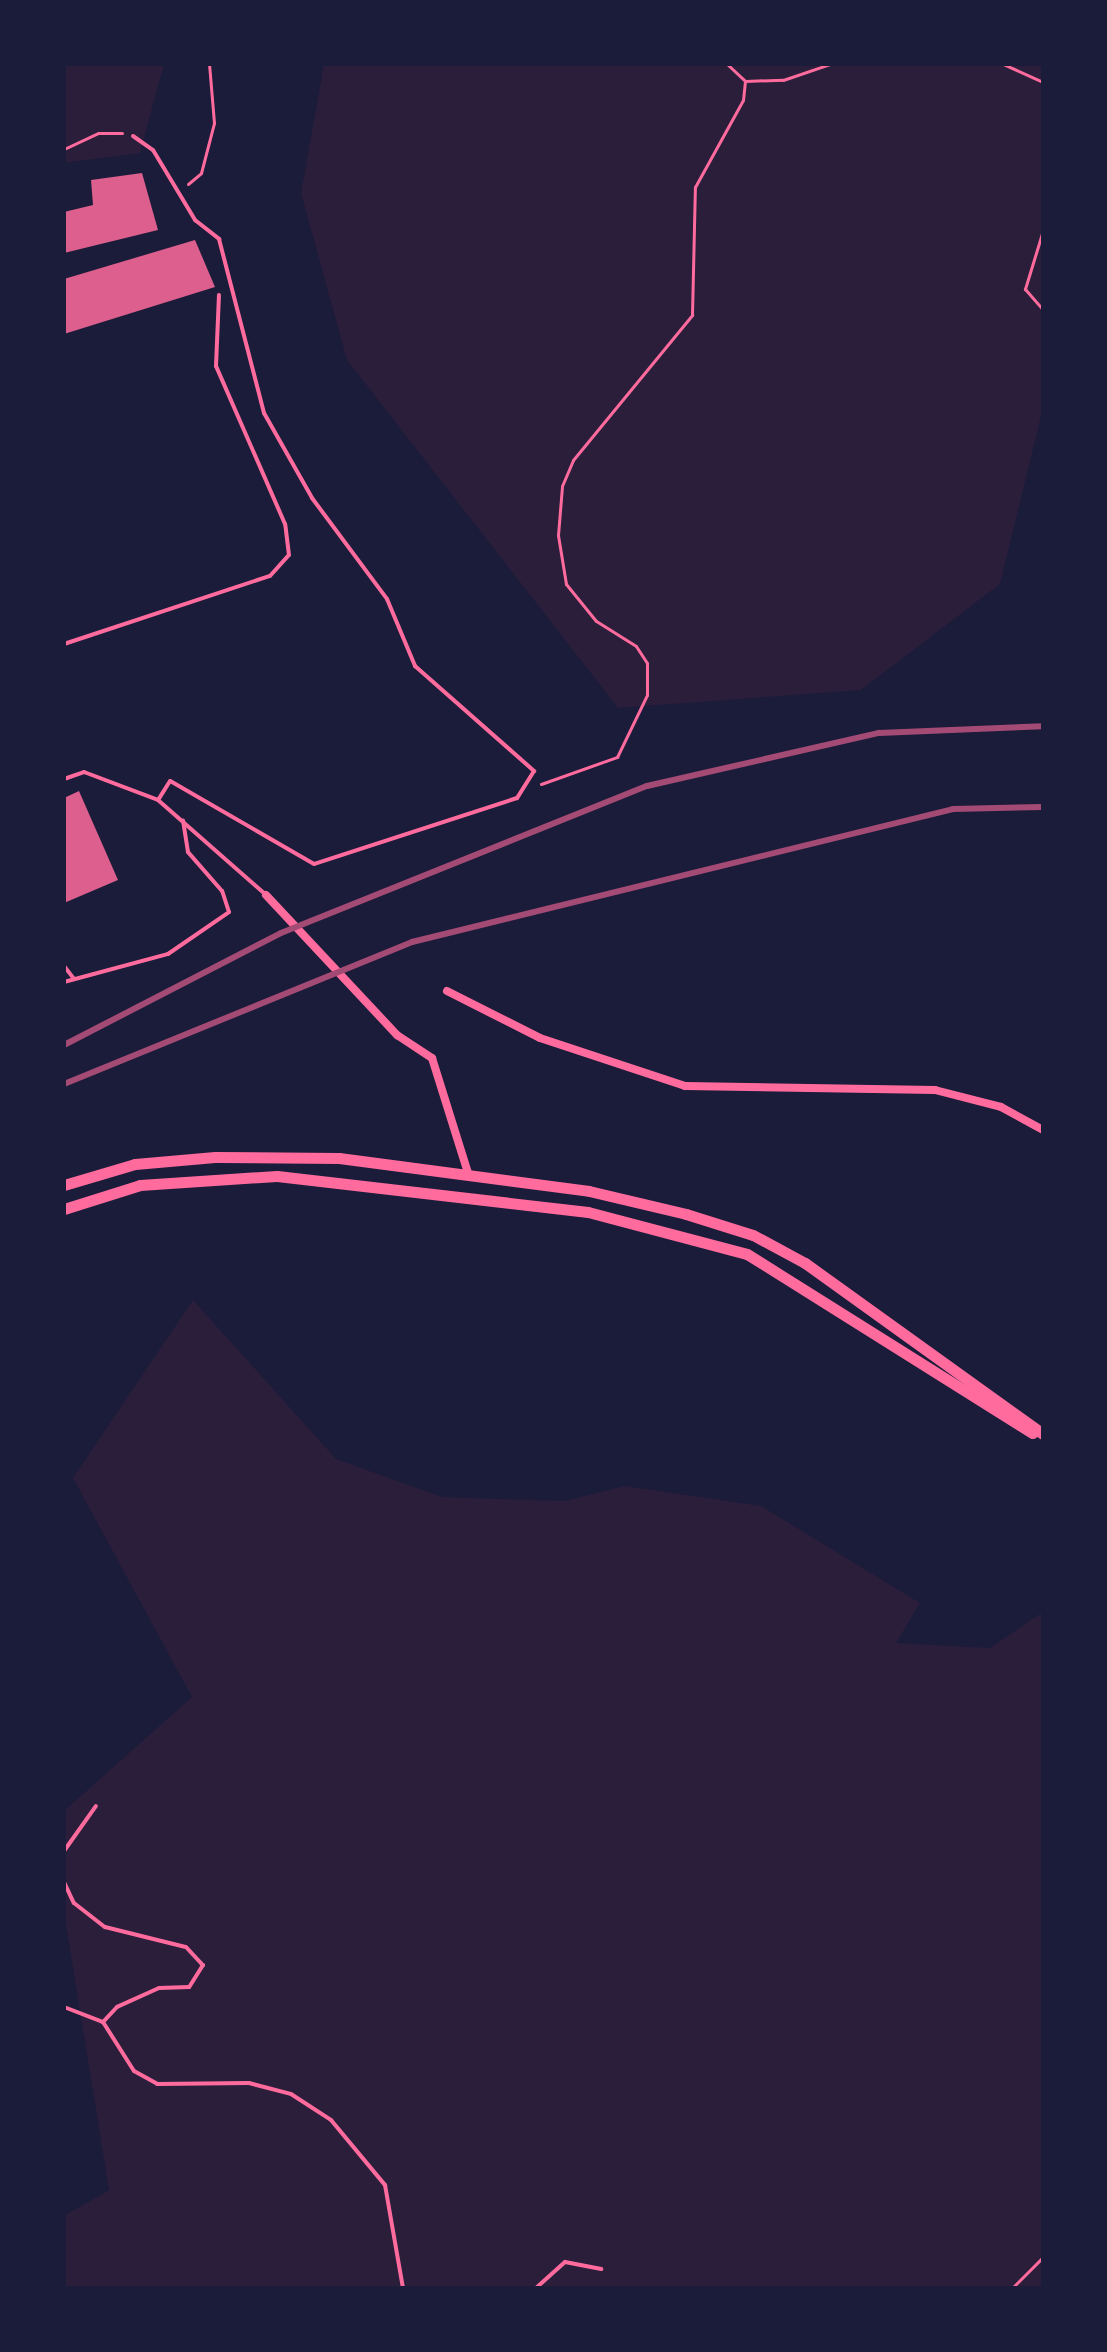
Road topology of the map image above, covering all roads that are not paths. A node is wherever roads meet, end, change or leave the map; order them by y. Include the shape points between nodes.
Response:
1 (133, 136) road end
2 (219, 295) dead end
3 (64, 644) edge
4 (64, 779) edge
5 (158, 800) junction
6 (183, 820) junction
7 (266, 895) joint
8 (64, 966) edge
9 (74, 979) junction
10 (64, 982) edge
11 (447, 991) dead end
12 (1043, 1130) edge
13 (468, 1173) junction
14 (64, 1185) edge
15 (64, 1209) edge
16 (1043, 1434) edge
17 (1043, 1441) edge
18 (96, 1806) dead end
19 (64, 1851) edge
20 (64, 1882) edge
21 (64, 2007) edge
22 (103, 2022) junction
23 (601, 2269) dead end
24 (403, 2288) edge
25 (536, 2288) edge

1 - 5 lane via 153,150 195,220 219,239 236,282 251,381 312,498 387,599 415,666 534,771 517,798 314,864 170,781
2 - 3 lane via 216,366 285,524 289,555 270,576
4 - 5 lane via 84,772
5 - 6 lane
6 - 7 lane
6 - 9 lane via 188,852 222,891 229,912 168,954
7 - 13 street via 397,1035 432,1058
8 - 9 lane
9 - 10 lane
11 - 12 street via 540,1038 685,1086 935,1090 1001,1107
13 - 14 street via 339,1158 215,1157 135,1164
13 - 16 street via 589,1191 753,1235 856,1297
15 - 17 street via 140,1185 277,1176 588,1212 747,1254
18 - 19 lane
20 - 22 lane via 74,1903 105,1927 186,1947 203,1965 189,1987 159,1988 117,2007
21 - 22 lane
22 - 24 lane via 134,2071 157,2084 249,2083 291,2094 331,2120 385,2185
23 - 25 lane via 565,2262

